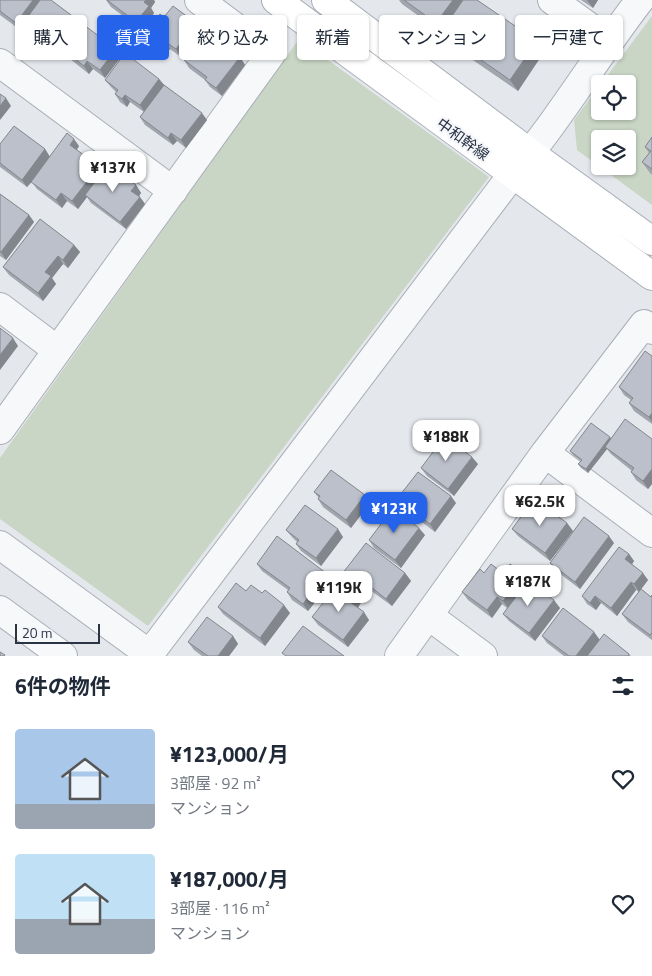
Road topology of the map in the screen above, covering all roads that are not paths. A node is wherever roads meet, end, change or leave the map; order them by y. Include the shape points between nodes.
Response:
1 (199, 0) edge
2 (276, 0) edge
3 (326, 0) edge
4 (552, 0) edge
5 (640, 0) edge
6 (573, 15) edge
7 (623, 22) edge
8 (596, 60) edge
9 (0, 63) edge
10 (530, 153) junction
11 (512, 175) junction
12 (173, 191) junction
13 (652, 241) edge
14 (652, 276) edge
15 (0, 307) edge
16 (652, 330) edge
17 (58, 350) junction
18 (0, 430) edge
19 (545, 453) junction
20 (652, 533) edge
21 (0, 546) edge
22 (0, 610) edge
23 (429, 616) junction
24 (150, 655) edge
25 (63, 656) edge
26 (399, 656) edge
27 (483, 656) edge

1 - 12 street via 271,54
2 - 11 main road, 中和幹線
3 - 10 main road, 中和幹線
4 - 6 street
5 - 7 street
8 - 10 street
9 - 12 street
10 - 11 street
10 - 13 main road, 中和幹線
11 - 14 main road, 中和幹線
11 - 24 street
12 - 17 street
15 - 17 street
16 - 19 street via 644,324
17 - 18 street
19 - 20 street
19 - 23 street
21 - 24 street
22 - 25 street
23 - 26 street
23 - 27 street

